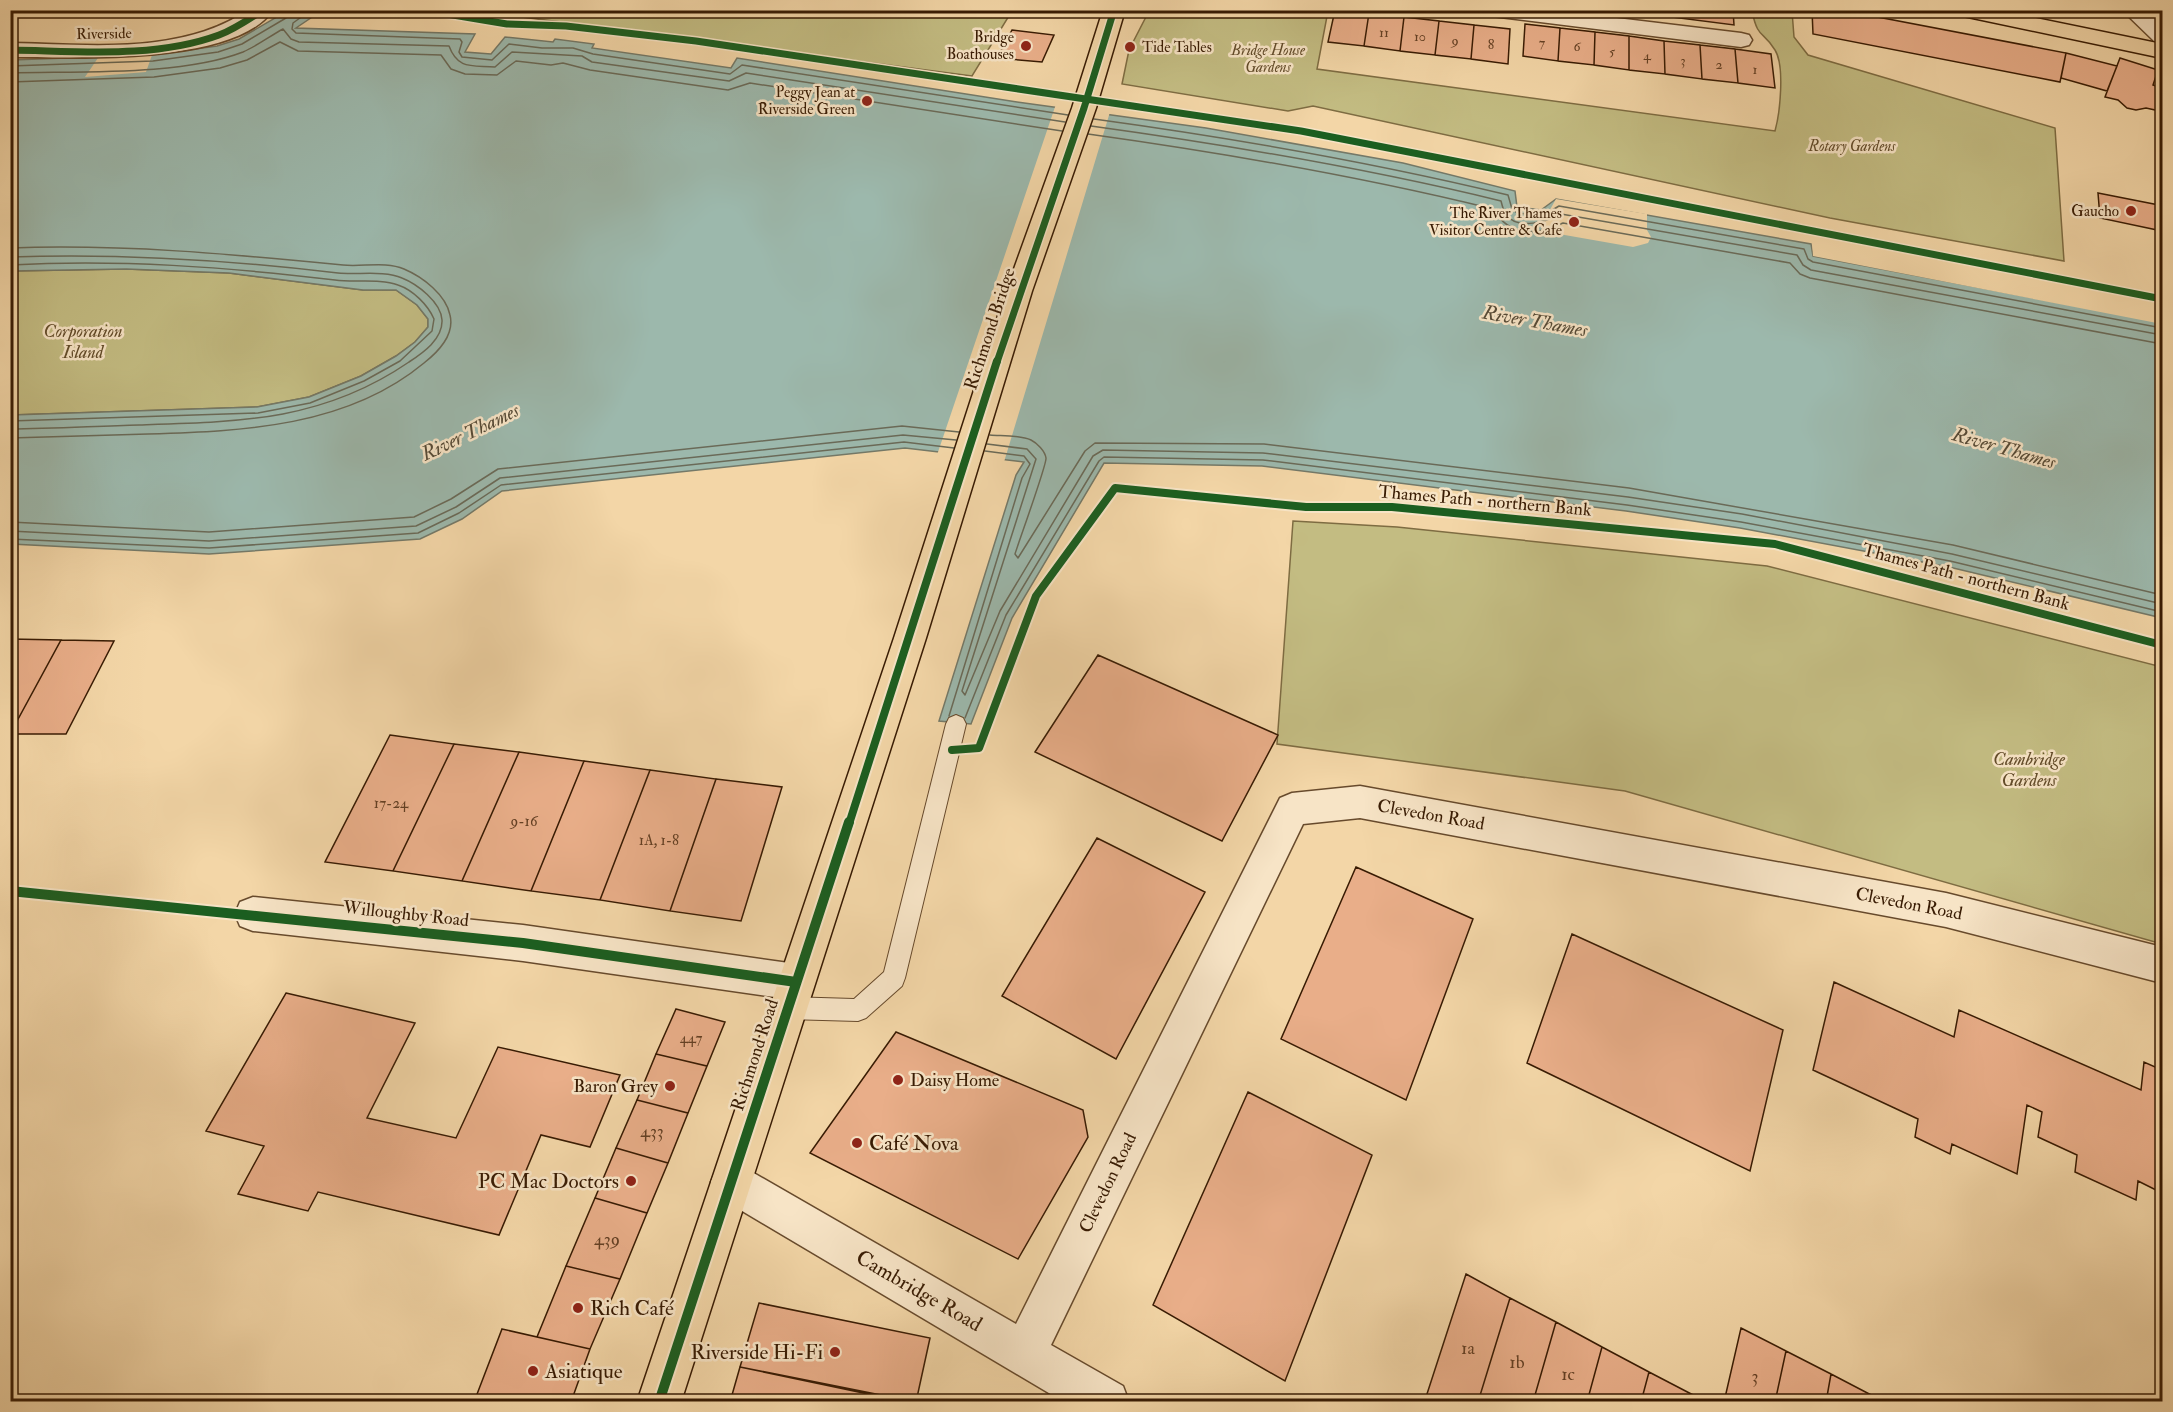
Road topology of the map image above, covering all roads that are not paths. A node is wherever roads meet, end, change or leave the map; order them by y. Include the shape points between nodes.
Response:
1 (263, 10) edge
2 (1114, 10) edge
3 (1492, 10) edge
4 (1963, 10) edge
5 (2132, 10) edge
6 (2163, 36) edge
7 (1741, 40) dead end
8 (10, 50) edge
9 (2163, 51) edge
10 (916, 616) joint
11 (956, 724) dead end
12 (253, 914) dead end
13 (2163, 965) edge
14 (791, 995) junction
15 (730, 1182) junction
16 (1025, 1352) junction
17 (659, 1401) edge
18 (1107, 1401) edge

1 - 8 street, Riverside via 224,33 193,42 117,49
2 - 10 main road, Richmond Bridge via 1018,291
3 - 7 street
4 - 9 main road
5 - 6 street
10 - 14 main road, Richmond Road
11 - 14 lane via 894,978 858,1010
12 - 14 street, Willoughby Road via 523,943
13 - 16 street, Clevedon Road via 1946,910 1360,802 1292,809
14 - 15 main road, Richmond Road
15 - 16 street, Cambridge Road
15 - 17 main road, Richmond Road
16 - 18 street, Cambridge Road

